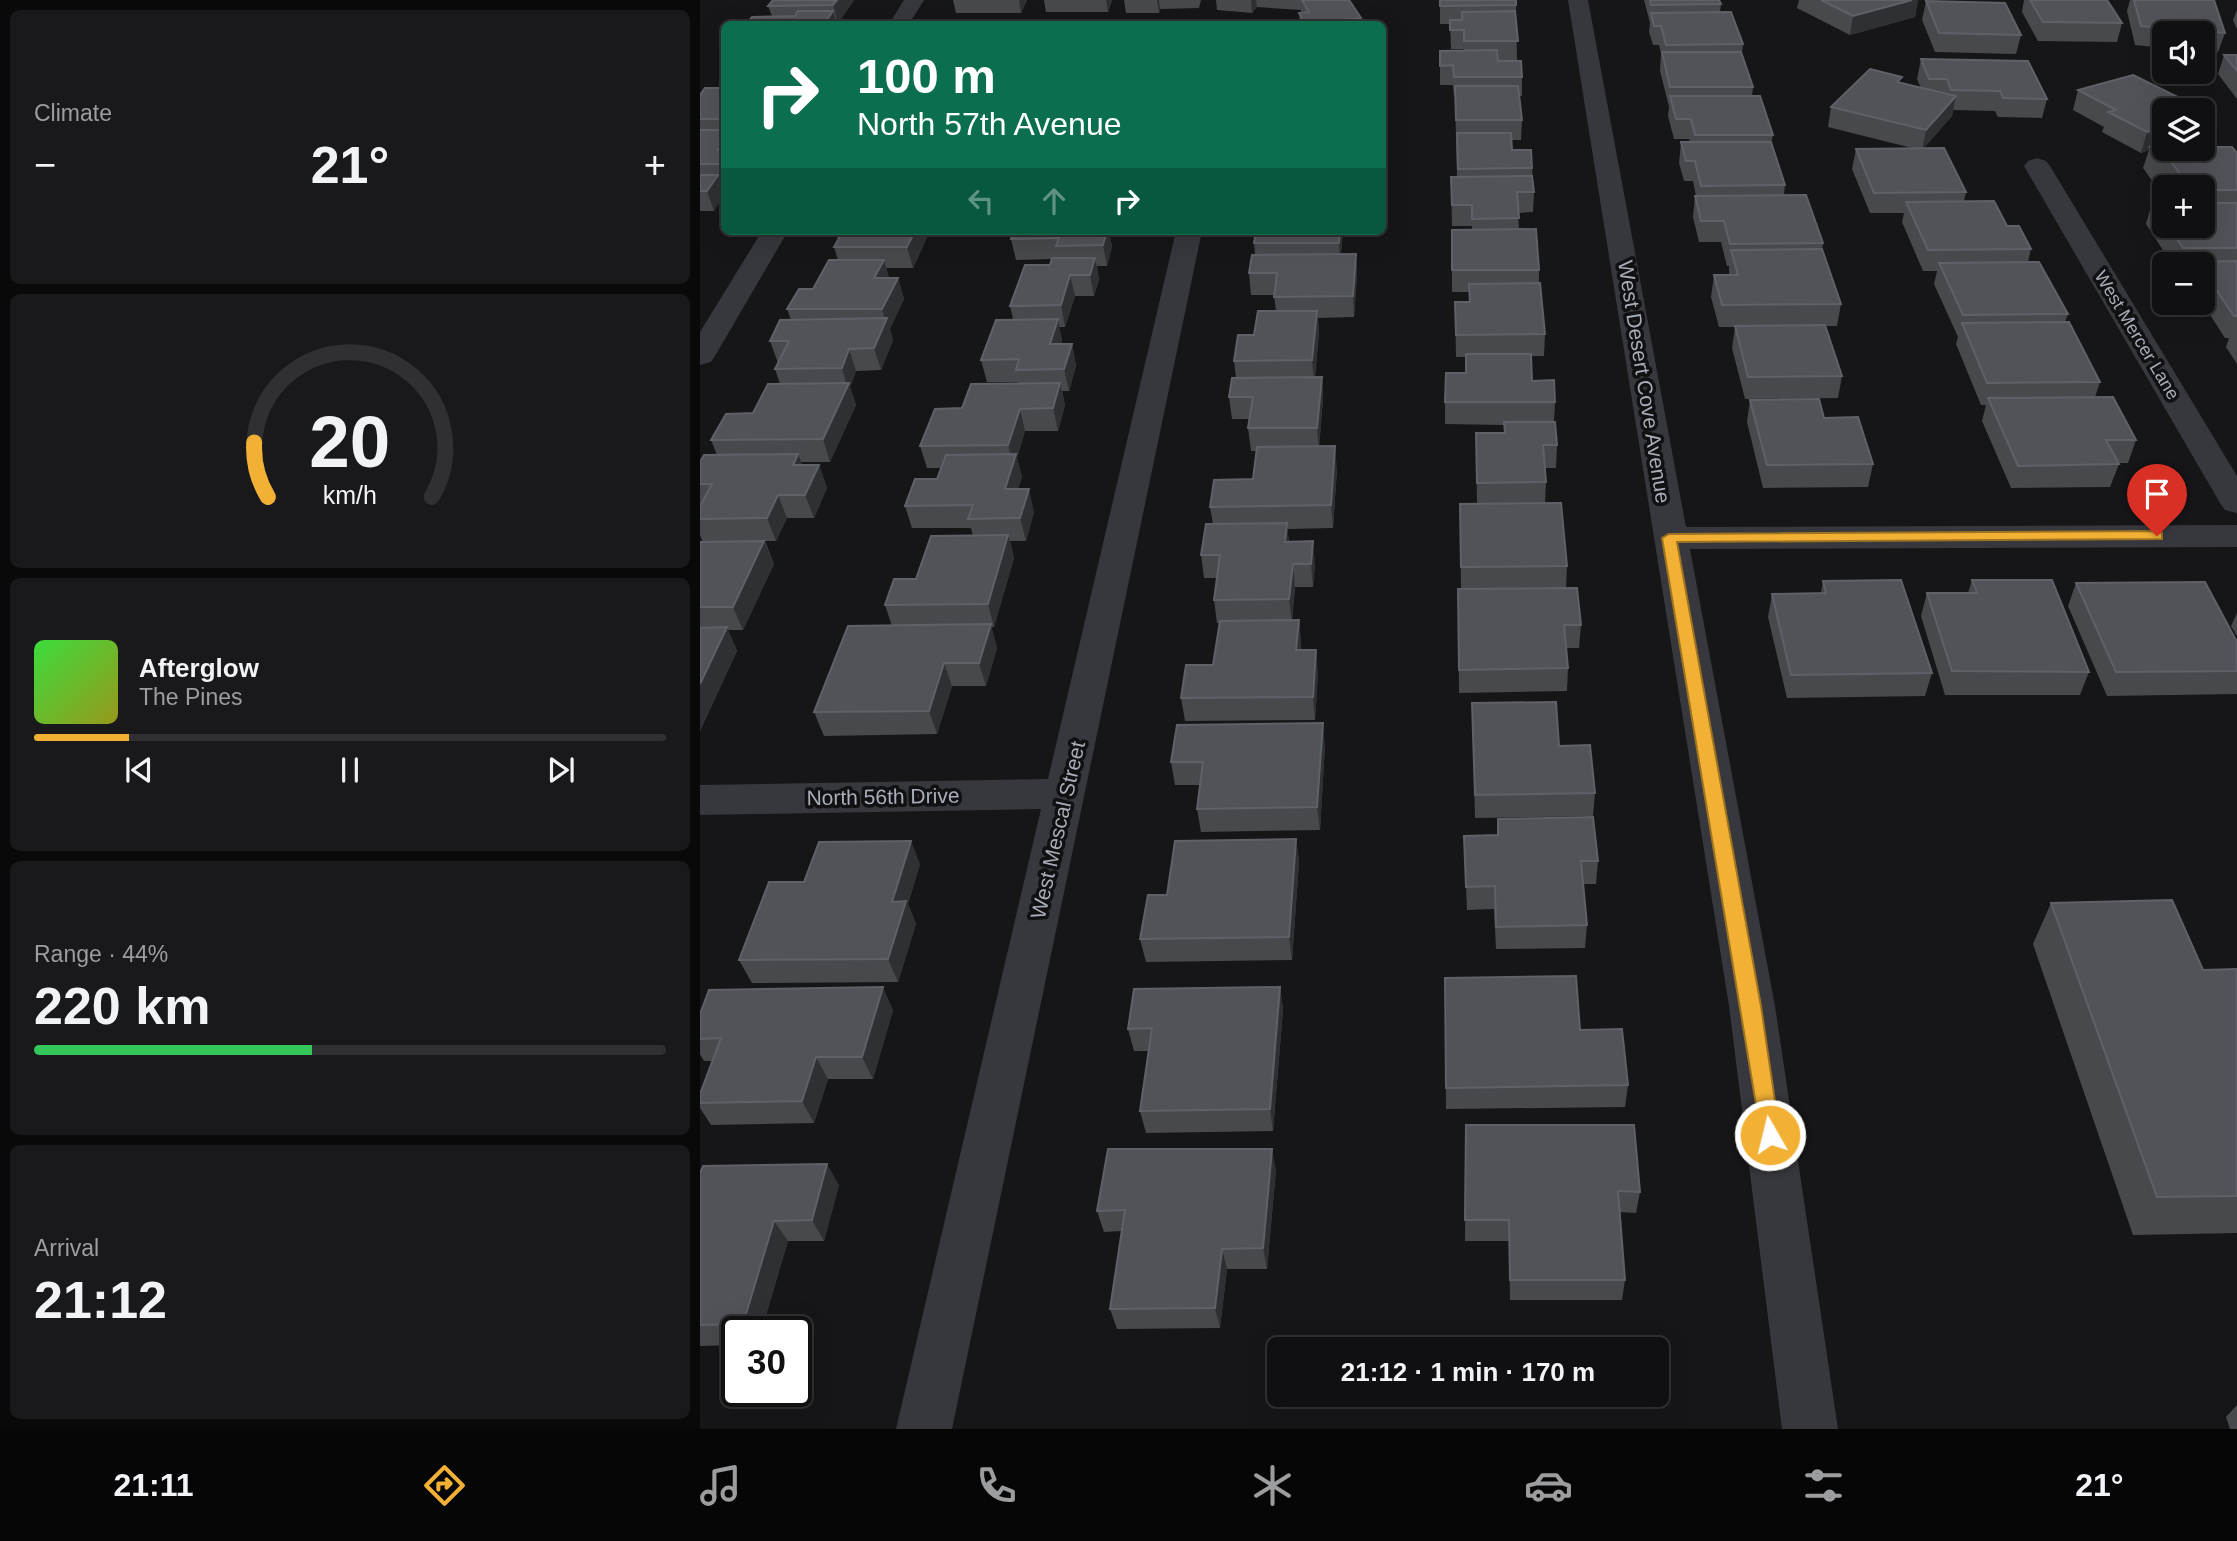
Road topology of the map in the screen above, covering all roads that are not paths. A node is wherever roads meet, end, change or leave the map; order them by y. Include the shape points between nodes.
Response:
1 (914, 0) edge
2 (1578, 0) edge
3 (901, 21) edge
4 (2037, 166) dead end
5 (773, 235) edge
6 (1188, 235) edge
7 (700, 356) edge
8 (2237, 503) edge
9 (2237, 536) edge
10 (1669, 538) junction
11 (1066, 794) junction
12 (700, 800) edge
13 (923, 1429) edge
14 (1810, 1429) edge

1 - 3 street
2 - 10 street, West Desert Cove Avenue
4 - 8 street, West Mercer Lane
5 - 7 street
6 - 11 street, West Mescal Street
9 - 10 street
10 - 14 street, West Desert Cove Avenue via 1752,1006
11 - 12 street, North 56th Drive
11 - 13 street, West Mescal Street

